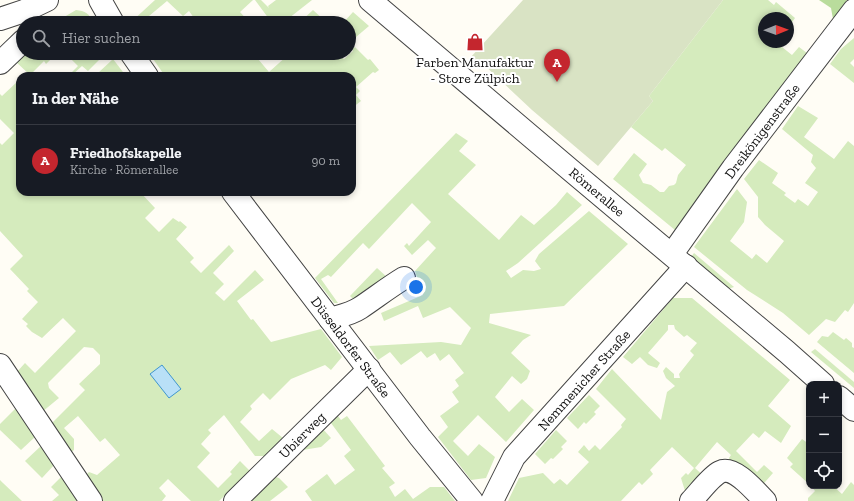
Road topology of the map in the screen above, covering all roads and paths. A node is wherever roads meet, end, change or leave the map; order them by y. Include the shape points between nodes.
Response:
1 (47, 0) edge
2 (100, 0) edge
3 (370, 0) edge
4 (854, 10) edge
5 (27, 16) edge
6 (109, 16) edge
7 (16, 18) edge
8 (0, 19) edge
9 (16, 48) edge
10 (136, 60) edge
11 (0, 63) edge
12 (144, 72) edge
13 (236, 196) edge
14 (679, 260) junction
15 (404, 278) dead end
16 (330, 320) junction
17 (0, 365) edge
18 (369, 370) junction
19 (820, 381) edge
20 (842, 400) edge
21 (854, 410) edge
22 (91, 501) edge
23 (235, 501) edge
24 (472, 501) edge
25 (492, 501) edge
26 (691, 501) edge
27 (765, 501) edge

1 - 5 street
2 - 6 street
3 - 14 street, Römerallee
4 - 14 street, Dreikönigenstraße via 733,168
7 - 8 street
9 - 11 street
10 - 12 street
13 - 16 street, Düsseldorfer Straße
14 - 19 street, Römerallee
14 - 25 street, Nemmenicher Straße via 514,457
15 - 16 street via 359,308
16 - 18 street, Düsseldorfer Straße
17 - 22 street
18 - 23 street, Ubierweg
18 - 24 street, Düsseldorfer Straße
20 - 21 street
26 - 27 street via 718,473 727,470 734,472

